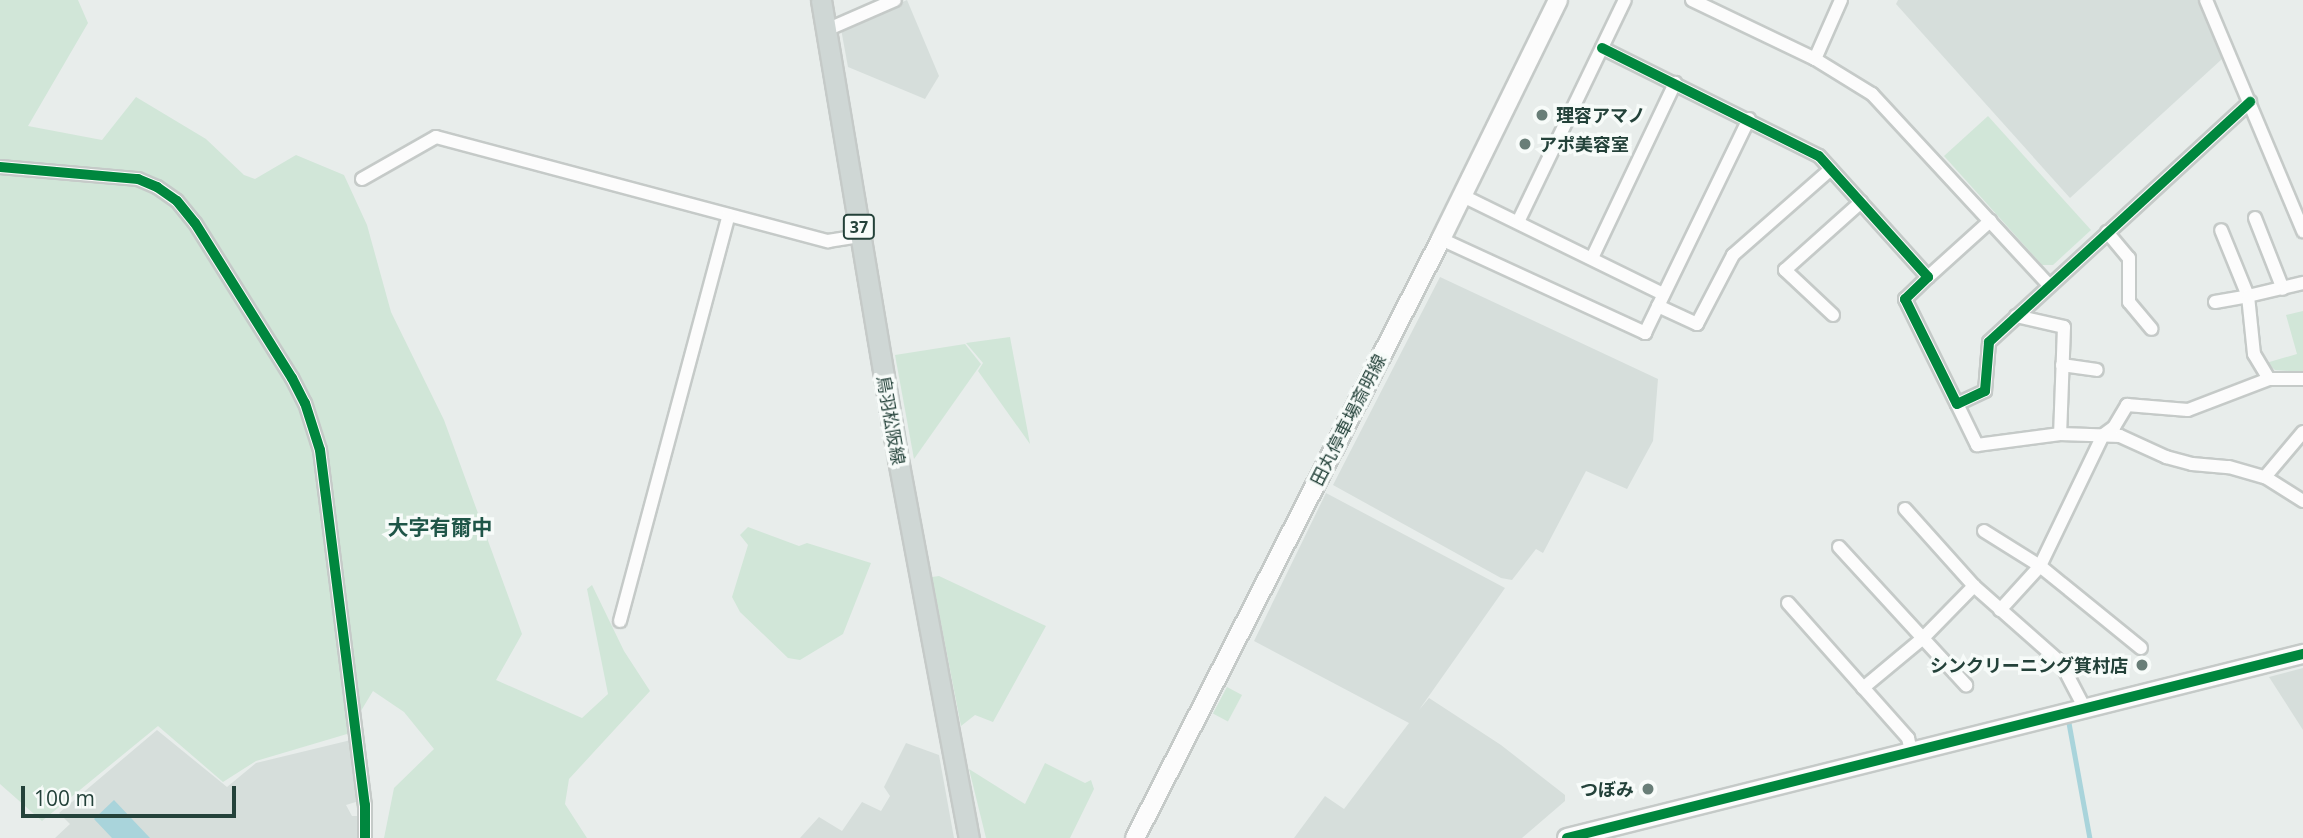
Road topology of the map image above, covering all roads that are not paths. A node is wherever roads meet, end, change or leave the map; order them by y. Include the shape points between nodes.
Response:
1 (821, 0) edge
2 (895, 0) edge
3 (1558, 0) edge
4 (1625, 0) edge
5 (1692, 0) edge
6 (1841, 0) edge
7 (2206, 0) edge
8 (826, 30) junction
9 (1602, 48) junction
10 (1815, 59) junction
11 (1675, 83) junction
12 (2250, 102) junction
13 (1749, 118) junction
14 (0, 167) edge
15 (1831, 169) junction
16 (362, 179) dead end
17 (1463, 196) junction
18 (1861, 202) junction
19 (729, 215) junction
20 (2255, 218) dead end
21 (1990, 221) junction
22 (1518, 222) junction
23 (2221, 230) dead end
24 (2303, 231) edge
25 (2107, 232) junction
26 (860, 236) junction
27 (1441, 239) junction
28 (1592, 258) junction
29 (1928, 277) junction
30 (2303, 283) edge
31 (2049, 285) junction
32 (2283, 289) junction
33 (2248, 296) junction
34 (1660, 300) junction
35 (2214, 302) dead end
36 (1833, 315) dead end
37 (2016, 316) junction
38 (2152, 329) dead end
39 (2062, 365) junction
40 (2096, 370) dead end
41 (2269, 379) junction
42 (2303, 379) edge
43 (1956, 404) junction
44 (2303, 432) edge
45 (2060, 434) junction
46 (2103, 435) junction
47 (2265, 477) junction
48 (2303, 501) edge
49 (1905, 509) dead end
50 (1984, 531) dead end
51 (1839, 547) dead end
52 (2040, 566) junction
53 (1975, 586) junction
54 (1788, 603) dead end
55 (2000, 610) junction
56 (620, 621) dead end
57 (1923, 638) junction
58 (2141, 648) dead end
59 (2303, 654) edge
60 (1966, 685) dead end
61 (1863, 688) junction
62 (2084, 707) junction
63 (1911, 751) junction
64 (365, 838) edge
65 (969, 838) edge
66 (1135, 838) edge
67 (1567, 838) edge

1 - 8 main road, 鳥羽松阪線 / 37
2 - 8 street
3 - 17 main road, 田丸停車場斎明線
4 - 9 street
5 - 10 street
6 - 10 street
7 - 12 street
8 - 26 main road, 鳥羽松阪線 / 37
9 - 11 street
9 - 22 street
10 - 21 street via 1872,94
11 - 13 street
11 - 28 street
12 - 24 street
12 - 25 street
13 - 15 street via 1810,150
13 - 34 street
14 - 64 street via 138,179 177,201 292,378 320,450 366,805
15 - 18 street
15 - 34 street via 1733,255 1698,324
16 - 19 street via 436,137
17 - 22 street
17 - 27 main road, 田丸停車場斎明線
18 - 29 street
18 - 36 street via 1785,270
19 - 26 street via 828,241
19 - 56 street
20 - 32 street
21 - 29 street
21 - 31 street
22 - 28 street
23 - 33 street
25 - 31 street
25 - 38 street via 2129,258 2129,302
26 - 65 main road, 鳥羽松阪線 / 37
27 - 34 street via 1645,333
27 - 66 main road, 田丸停車場斎明線
28 - 34 street
29 - 43 street via 1905,299
30 - 32 street
31 - 37 street
32 - 33 street
33 - 35 street
33 - 41 street via 2254,354
37 - 39 street via 2064,327
37 - 43 street via 1989,342 1986,391
39 - 40 street
39 - 45 street
41 - 42 street
41 - 46 street via 2188,410 2127,405 2114,427
43 - 45 street via 1977,445
44 - 47 street
45 - 46 street
46 - 47 street via 2120,436 2165,457
46 - 52 street
47 - 48 street
49 - 53 street
50 - 52 street
51 - 57 street
52 - 55 street
52 - 58 street
53 - 55 street
53 - 57 street
54 - 61 street
55 - 62 street via 2061,663
57 - 60 street
57 - 61 street
59 - 62 main road
61 - 63 street via 1908,738
62 - 63 main road
63 - 67 main road

